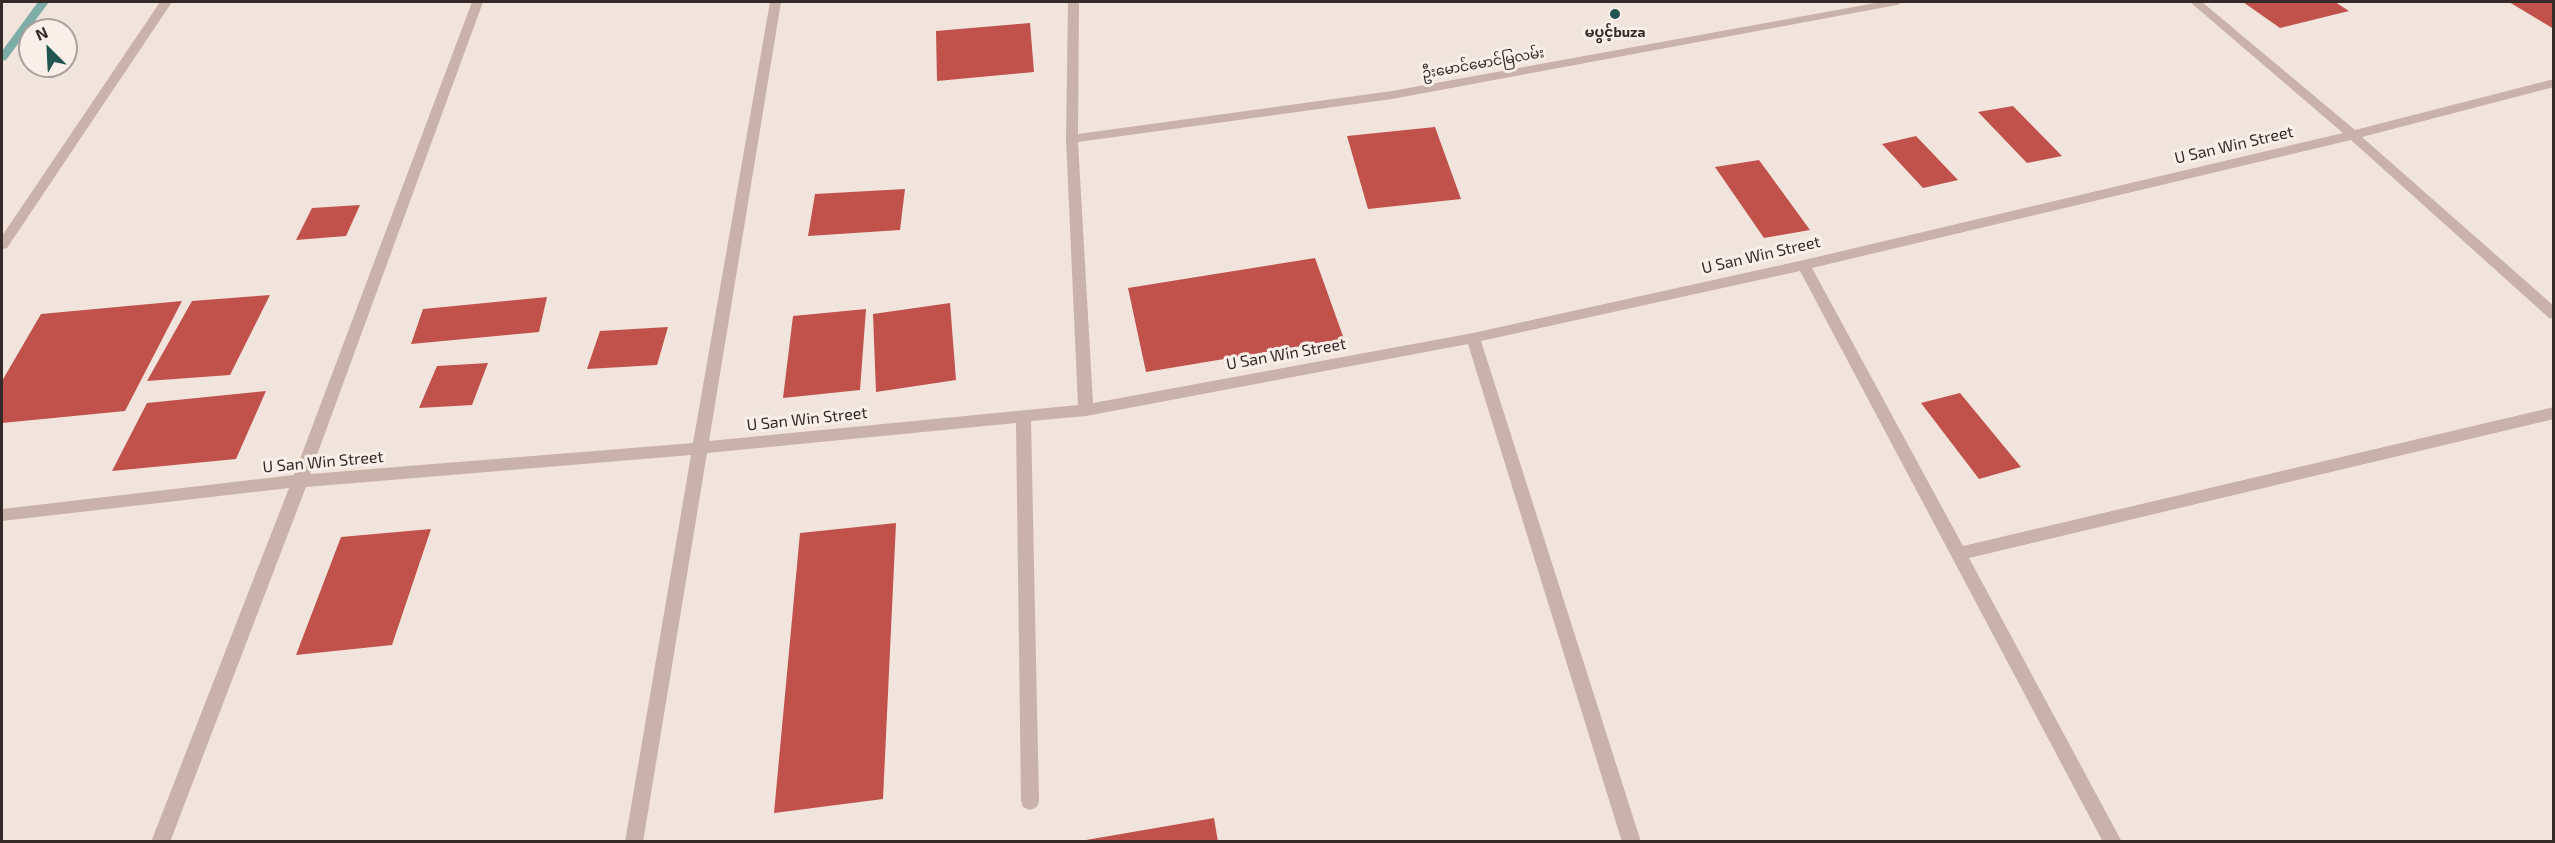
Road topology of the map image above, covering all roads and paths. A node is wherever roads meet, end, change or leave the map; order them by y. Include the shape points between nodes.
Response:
1 (166, 2) edge
2 (477, 2) edge
3 (775, 2) edge
4 (1073, 2) edge
5 (1897, 2) edge
6 (2196, 2) edge
7 (2553, 84) edge
8 (2353, 135) junction
9 (1072, 139) junction
10 (2, 246) edge
11 (1804, 265) junction
12 (2553, 314) edge
13 (1473, 338) junction
14 (1086, 410) junction
15 (2553, 413) edge
16 (1023, 415) junction
17 (700, 448) junction
18 (300, 481) junction
19 (2, 514) edge
20 (1958, 554) junction
21 (1030, 801) dead end
22 (160, 842) edge
23 (634, 842) edge
24 (1632, 842) edge
25 (2113, 842) edge

1 - 10 street
2 - 18 street
3 - 17 street
4 - 9 street
5 - 9 street, ဦးမောင်မောင်မြလမ်း via 1392,95
6 - 8 street
7 - 8 street, U San Win Street
8 - 11 street, U San Win Street
8 - 12 street
9 - 14 street
11 - 13 street, U San Win Street
11 - 20 street
13 - 14 street, U San Win Street
13 - 24 street
14 - 16 street, U San Win Street
15 - 20 street
16 - 17 street, U San Win Street
16 - 21 street
17 - 18 street, U San Win Street
17 - 23 street
18 - 19 street, U San Win Street
18 - 22 street
20 - 25 street

